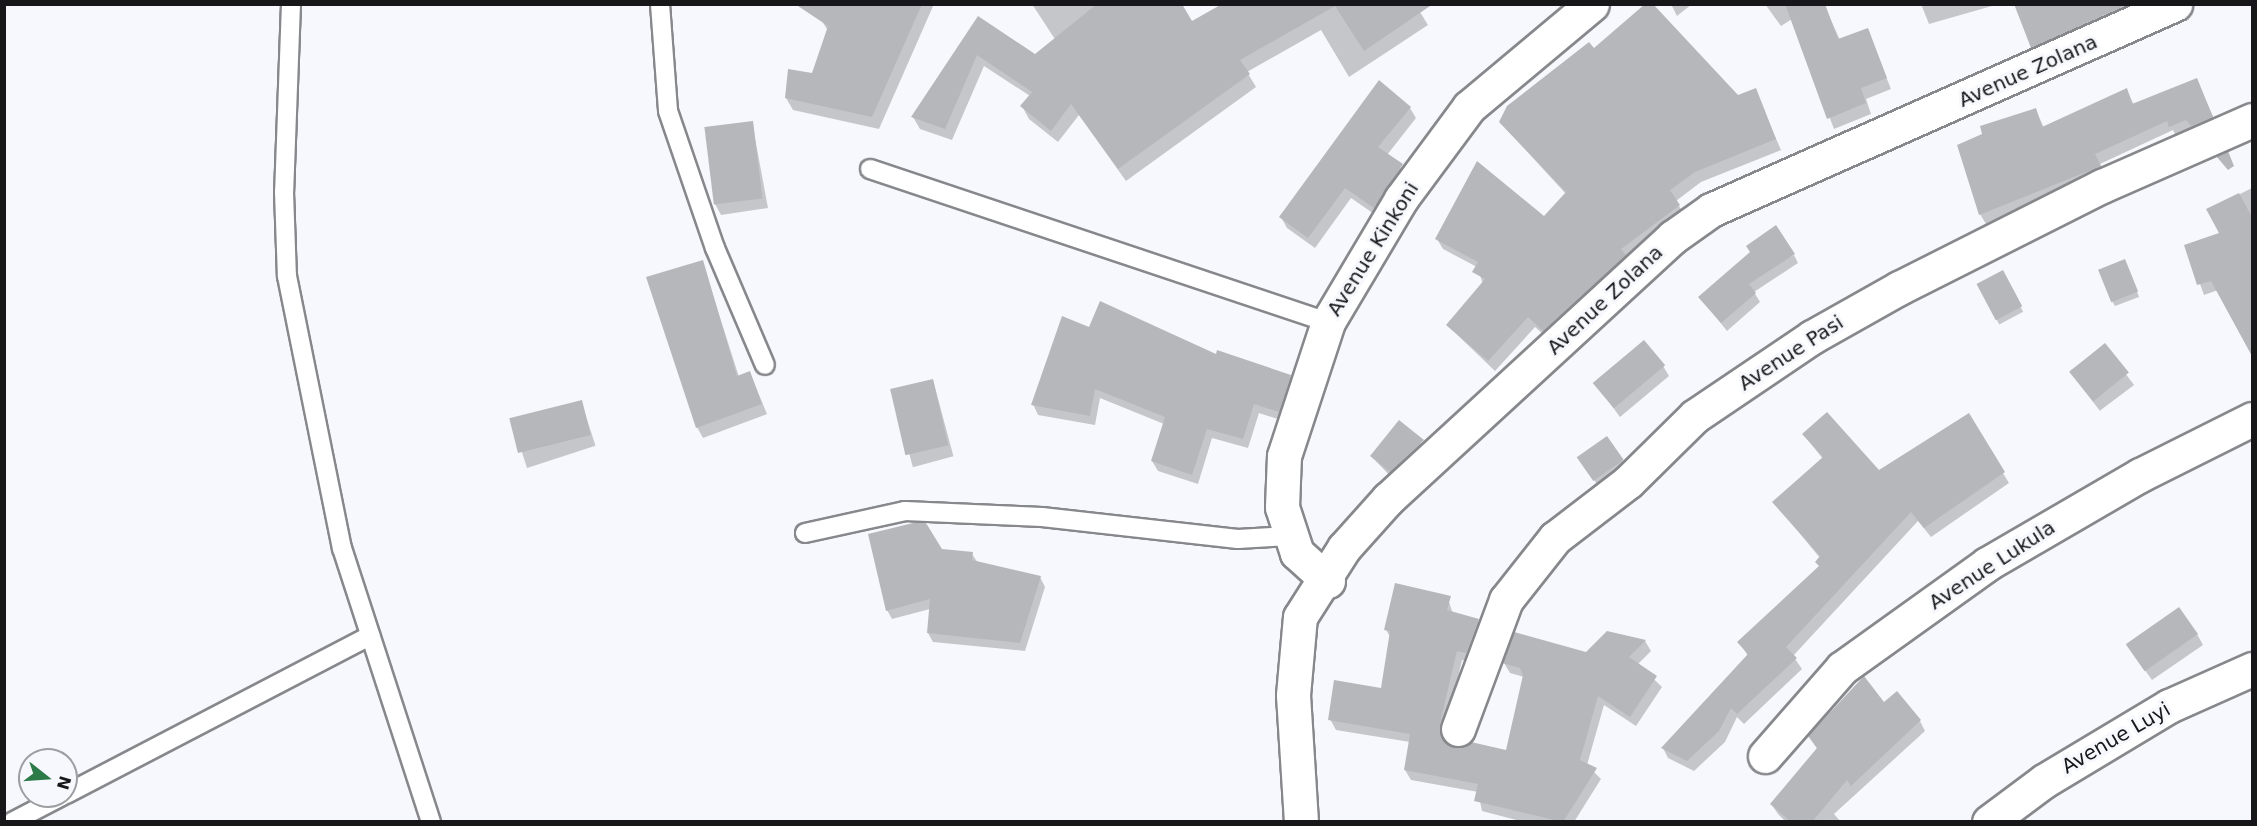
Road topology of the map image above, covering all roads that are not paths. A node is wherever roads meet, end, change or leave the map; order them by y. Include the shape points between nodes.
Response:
1 (291, 4) edge
2 (660, 4) edge
3 (1592, 4) edge
4 (2171, 6) edge
5 (2253, 120) edge
6 (870, 169) dead end
7 (1328, 322) junction
8 (765, 365) dead end
9 (2253, 419) edge
10 (805, 533) dead end
11 (1289, 536) junction
12 (1328, 581) junction
13 (370, 636) junction
14 (2253, 669) edge
15 (1458, 729) dead end
16 (1765, 756) dead end
17 (78, 788) edge
18 (39, 808) edge
19 (425, 819) edge
20 (12, 822) edge
21 (1301, 822) edge
22 (1989, 822) edge

1 - 13 lane via 284,192 287,276 321,464
2 - 8 lane via 668,111 714,248
3 - 7 street, Avenue Kinkoni via 1469,107 1401,199
4 - 12 street, Avenue Zolana via 1712,210 1673,237 1388,499 1344,548
5 - 15 street, Avenue Pasi via 2102,186 1899,288 1812,337 1695,416 1628,482 1555,538 1506,600
6 - 7 lane
7 - 11 street, Avenue Kinkoni via 1284,456 1282,507
9 - 16 street, Avenue Lukula via 2140,475 1988,564 1842,668
10 - 11 lane via 905,511 1042,517 1238,539
11 - 12 street, Avenue Kinkoni via 1297,553
12 - 21 street, Avenue Zolana via 1300,617 1293,695
13 - 17 lane
13 - 19 lane
14 - 22 street, Avenue Luyi via 2169,706 2044,781
18 - 20 lane

